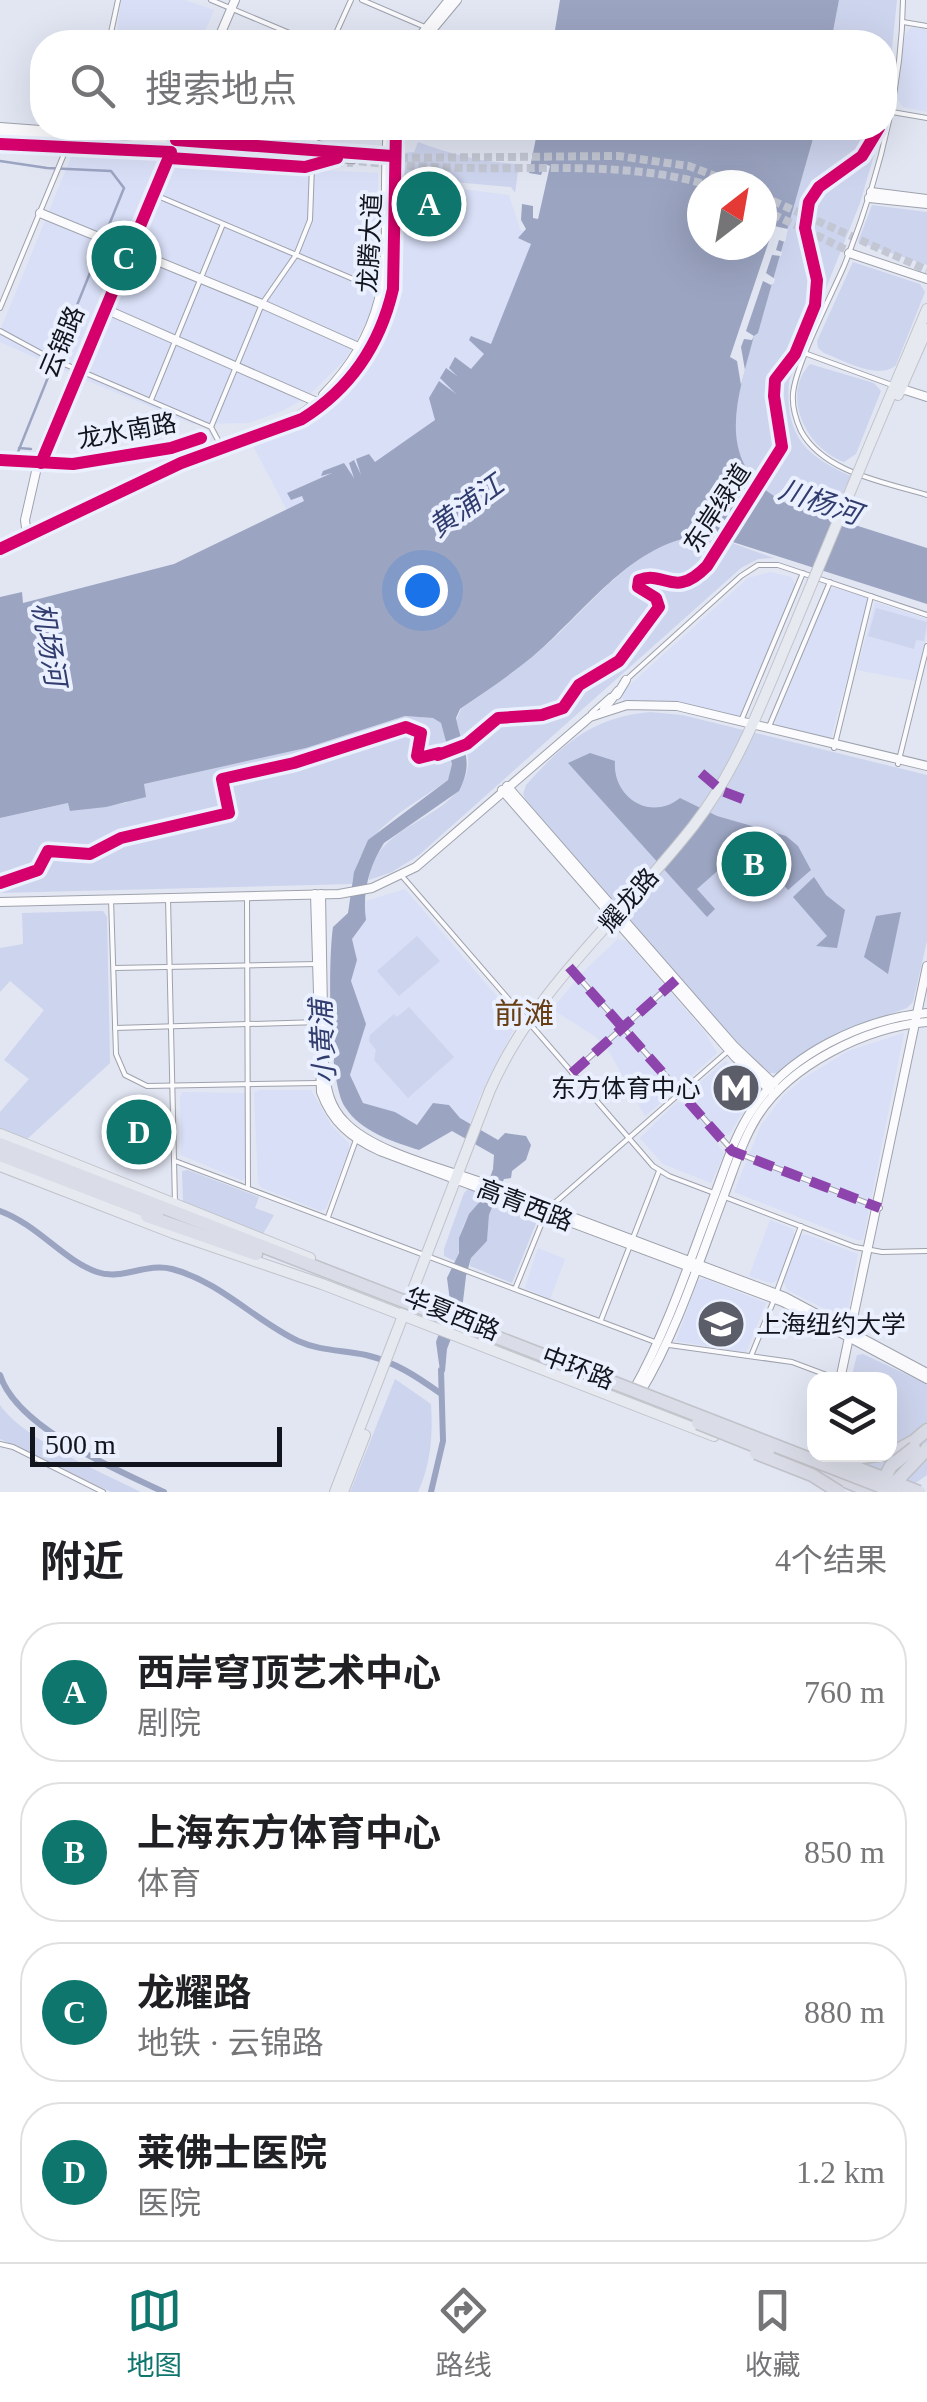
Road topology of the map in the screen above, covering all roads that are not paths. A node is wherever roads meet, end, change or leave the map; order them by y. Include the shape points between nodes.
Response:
1 (118, 0) edge
2 (211, 0) edge
3 (351, 0) edge
4 (362, 0) edge
5 (450, 0) edge
6 (457, 0) edge
7 (903, 0) edge
8 (232, 3) edge
9 (903, 22) junction
10 (927, 26) edge
11 (426, 27) junction
12 (112, 30) edge
13 (220, 30) edge
14 (287, 30) edge
15 (337, 30) edge
16 (425, 30) edge
17 (430, 30) edge
18 (897, 71) edge
19 (897, 113) edge
20 (927, 118) edge
21 (30, 133) edge
22 (0, 136) edge
23 (30, 137) edge
24 (176, 140) edge
25 (201, 140) edge
26 (202, 140) edge
27 (232, 140) tunnel mouth
28 (391, 140) edge
29 (885, 140) edge
30 (315, 142) joint
31 (300, 145) tunnel mouth
32 (66, 151) junction
33 (173, 154) junction
34 (348, 154) junction
35 (336, 158) junction
36 (391, 159) junction
37 (287, 161) tunnel mouth
38 (312, 166) junction
39 (154, 194) junction
40 (870, 195) junction
41 (927, 201) edge
42 (40, 213) junction
43 (223, 224) junction
44 (128, 249) junction
45 (849, 253) junction
46 (296, 255) junction
47 (200, 278) junction
48 (927, 279) edge
49 (382, 291) junction
50 (262, 304) junction
51 (0, 308) edge
52 (105, 309) junction
53 (927, 309) edge
54 (927, 329) edge
55 (0, 331) edge
56 (176, 340) junction
57 (366, 350) junction
58 (807, 354) junction
59 (235, 367) junction
60 (78, 370) junction
61 (899, 385) junction
62 (927, 395) edge
63 (150, 402) junction
64 (319, 403) junction
65 (211, 428) junction
66 (202, 438) dead end
67 (220, 444) junction
68 (0, 460) edge
69 (38, 464) junction
70 (927, 495) edge
71 (27, 532) junction
72 (0, 543) edge
73 (803, 573) junction
74 (830, 582) junction
75 (871, 596) junction
76 (927, 615) edge
77 (927, 646) edge
78 (626, 680) joint
79 (617, 702) junction
80 (637, 705) junction
81 (578, 727) junction
82 (754, 727) junction
83 (835, 746) junction
84 (899, 762) junction
85 (927, 768) edge
86 (506, 790) junction
87 (403, 878) junction
88 (318, 896) junction
89 (247, 898) junction
90 (168, 900) junction
91 (111, 901) junction
92 (0, 904) edge
93 (618, 918) junction
94 (319, 964) junction
95 (247, 965) junction
96 (171, 966) junction
97 (927, 966) edge
98 (114, 968) junction
99 (571, 970) junction
100 (674, 982) junction
101 (927, 987) edge
102 (921, 1018) edge
103 (320, 1022) junction
104 (248, 1024) junction
105 (530, 1024) junction
106 (173, 1025) junction
107 (115, 1028) junction
108 (622, 1028) junction
109 (731, 1048) junction
110 (572, 1073) junction
111 (323, 1083) junction
112 (250, 1084) junction
113 (174, 1086) junction
114 (775, 1089) junction
115 (679, 1094) junction
116 (0, 1134) edge
117 (357, 1136) junction
118 (628, 1138) junction
119 (736, 1152) junction
120 (0, 1155) edge
121 (175, 1161) junction
122 (659, 1171) junction
123 (460, 1178) junction
124 (248, 1186) junction
125 (719, 1195) junction
126 (878, 1208) junction
127 (167, 1211) junction
128 (548, 1211) junction
129 (328, 1217) junction
130 (801, 1226) junction
131 (632, 1242) junction
132 (254, 1249) junction
133 (870, 1250) junction
134 (927, 1251) edge
135 (430, 1257) junction
136 (282, 1260) junction
137 (692, 1265) junction
138 (516, 1290) junction
139 (775, 1296) junction
140 (413, 1299) junction
141 (406, 1317) junction
142 (601, 1322) junction
143 (852, 1335) junction
144 (662, 1344) junction
145 (750, 1356) junction
146 (821, 1372) edge
147 (844, 1372) edge
148 (384, 1374) junction
149 (927, 1376) edge
150 (640, 1387) junction
151 (629, 1404) junction
152 (687, 1419) junction
153 (734, 1428) junction
154 (927, 1430) edge
155 (0, 1444) edge
156 (927, 1446) edge
157 (807, 1450) edge
158 (897, 1450) edge
159 (807, 1451) edge
160 (819, 1462) edge
161 (837, 1462) edge
162 (839, 1462) edge
163 (812, 1474) junction
164 (819, 1489) edge
165 (103, 1492) edge
166 (335, 1492) edge
167 (343, 1492) edge
168 (838, 1492) edge
169 (860, 1492) edge
170 (876, 1492) edge
171 (892, 1492) edge
172 (905, 1492) edge
173 (920, 1492) edge

1 - 12 street
2 - 8 street
3 - 15 street
4 - 11 street
5 - 11 street
6 - 17 street
7 - 9 street
8 - 13 street
8 - 14 street
9 - 10 street
9 - 18 street
11 - 16 street
19 - 20 street
21 - 22 street
22 - 23 street
22 - 32 street
24 - 33 street, 云锦路
25 - 34 street
26 - 31 street
27 - 30 street
28 - 36 street, 龙腾大道
29 - 40 street
30 - 34 street
32 - 33 street
32 - 42 street
33 - 35 street
33 - 37 street
33 - 38 street
33 - 39 street, 云锦路
33 - 44 street, 云锦路
34 - 36 street
35 - 36 street
35 - 38 street
36 - 49 street, 龙腾大道
36 - 57 street, 龙腾大道 via 388,286
38 - 46 street via 310,220
39 - 43 street
39 - 44 street, 云锦路
40 - 41 street
40 - 45 street
42 - 44 street
42 - 51 street
43 - 46 street
43 - 47 street
44 - 47 street
44 - 52 street, 云锦路
44 - 60 street, 云锦路
45 - 48 street
45 - 58 street
46 - 49 street
46 - 50 street
47 - 50 street
47 - 56 street
49 - 57 street, 龙腾大道
50 - 57 street
50 - 59 street
52 - 56 street
52 - 60 street, 云锦路
53 - 61 main road, 耀龙路
54 - 61 main road, 耀龙路
55 - 60 street
56 - 59 street
56 - 63 street
57 - 64 street, 龙腾大道
58 - 61 street
58 - 70 street via 793,394 800,429 811,445 842,467
59 - 64 street
59 - 65 street
60 - 63 street
60 - 69 street, 云锦路
61 - 62 street
61 - 82 main road, 耀龙路, bridge
63 - 65 street
64 - 67 street, 龙腾大道
65 - 67 street
66 - 69 street, 龙水南路 via 79,464
67 - 71 street, 龙腾大道
68 - 69 street, 龙水南路
69 - 71 street, 云锦路
71 - 72 street, 龙腾大道
73 - 74 street
73 - 78 street via 768,564 749,570
73 - 82 street
74 - 75 street
74 - 82 street
75 - 76 street
75 - 83 street
77 - 84 street
78 - 79 street
79 - 80 street
79 - 80 street
79 - 81 street
79 - 81 street
79 - 81 street
79 - 82 street
80 - 82 street via 666,704
81 - 86 street
82 - 83 street
82 - 93 main road, 耀龙路 via 711,808
83 - 84 street
84 - 85 street
86 - 87 street
86 - 93 street
87 - 88 street via 367,891
87 - 105 street
88 - 89 street
88 - 94 street
89 - 90 street
89 - 95 street
90 - 91 street
90 - 96 street
91 - 92 street
91 - 98 street
93 - 99 main road, 耀龙路
93 - 100 street
94 - 95 street
94 - 103 street
95 - 96 street
95 - 104 street
96 - 98 street
96 - 106 street
97 - 102 street
98 - 107 street
99 - 105 main road, 耀龙路
99 - 108 street
100 - 108 street
100 - 109 street
101 - 102 street
102 - 114 street via 880,1022 844,1036
102 - 126 street
103 - 104 street
103 - 111 street
104 - 106 street
104 - 112 street
105 - 110 street
105 - 123 main road, 耀龙路 via 498,1073
106 - 107 street
106 - 113 street
107 - 113 street via 116,1060 125,1075 142,1085
108 - 110 street
108 - 115 street
109 - 114 street
109 - 115 street
110 - 118 street
111 - 112 street
111 - 117 street via 332,1115
112 - 113 street
112 - 124 street
113 - 121 street
114 - 119 street via 751,1111
115 - 118 street
115 - 119 street
116 - 127 main road
117 - 123 street, 高青西路
117 - 129 street
118 - 122 street
118 - 128 street
119 - 125 street
119 - 126 street
120 - 127 highway, 中环路
120 - 132 highway, 中环路
121 - 124 street
121 - 127 street
122 - 125 street
122 - 131 street
123 - 128 street, 高青西路
123 - 135 main road, 耀龙路
124 - 129 street
125 - 130 street
125 - 137 street
126 - 133 street
127 - 132 highway
127 - 132 highway
128 - 131 street, 高青西路
128 - 138 street
129 - 135 street
130 - 133 street
130 - 139 street
131 - 137 street, 高青西路
131 - 142 street
132 - 136 highway, 中环路
132 - 140 main road, 华夏西路
132 - 141 main road, 华夏西路
133 - 134 street
133 - 143 street
135 - 138 street
135 - 140 main road, 耀龙路
136 - 152 highway, 中环路, bridge
136 - 153 highway, 中环路, bridge
137 - 139 street, 高青西路
137 - 144 street
138 - 142 street
139 - 143 street, 高青西路
139 - 145 street
140 - 141 main road, 耀龙路
140 - 150 main road, 华夏西路, bridge
141 - 148 main road, 耀龙路
141 - 151 main road, 华夏西路
142 - 144 street
143 - 147 street
143 - 149 street, 高青西路
144 - 145 street
144 - 150 street
145 - 146 street
148 - 166 main road, 耀龙路
148 - 167 main road, 耀龙路
150 - 151 street
150 - 157 main road, 华夏西路
151 - 163 main road, 华夏西路
152 - 163 highway, bridge
152 - 170 highway, 中环路, bridge
153 - 159 highway, bridge
153 - 171 highway, 中环路, bridge
154 - 158 highway
155 - 165 street
156 - 170 highway, bridge via 902,1455
156 - 171 highway, bridge
160 - 163 street
161 - 172 main road, 华夏西路
162 - 173 highway, bridge
163 - 164 highway, bridge
163 - 168 highway, bridge
163 - 169 main road, 华夏西路

